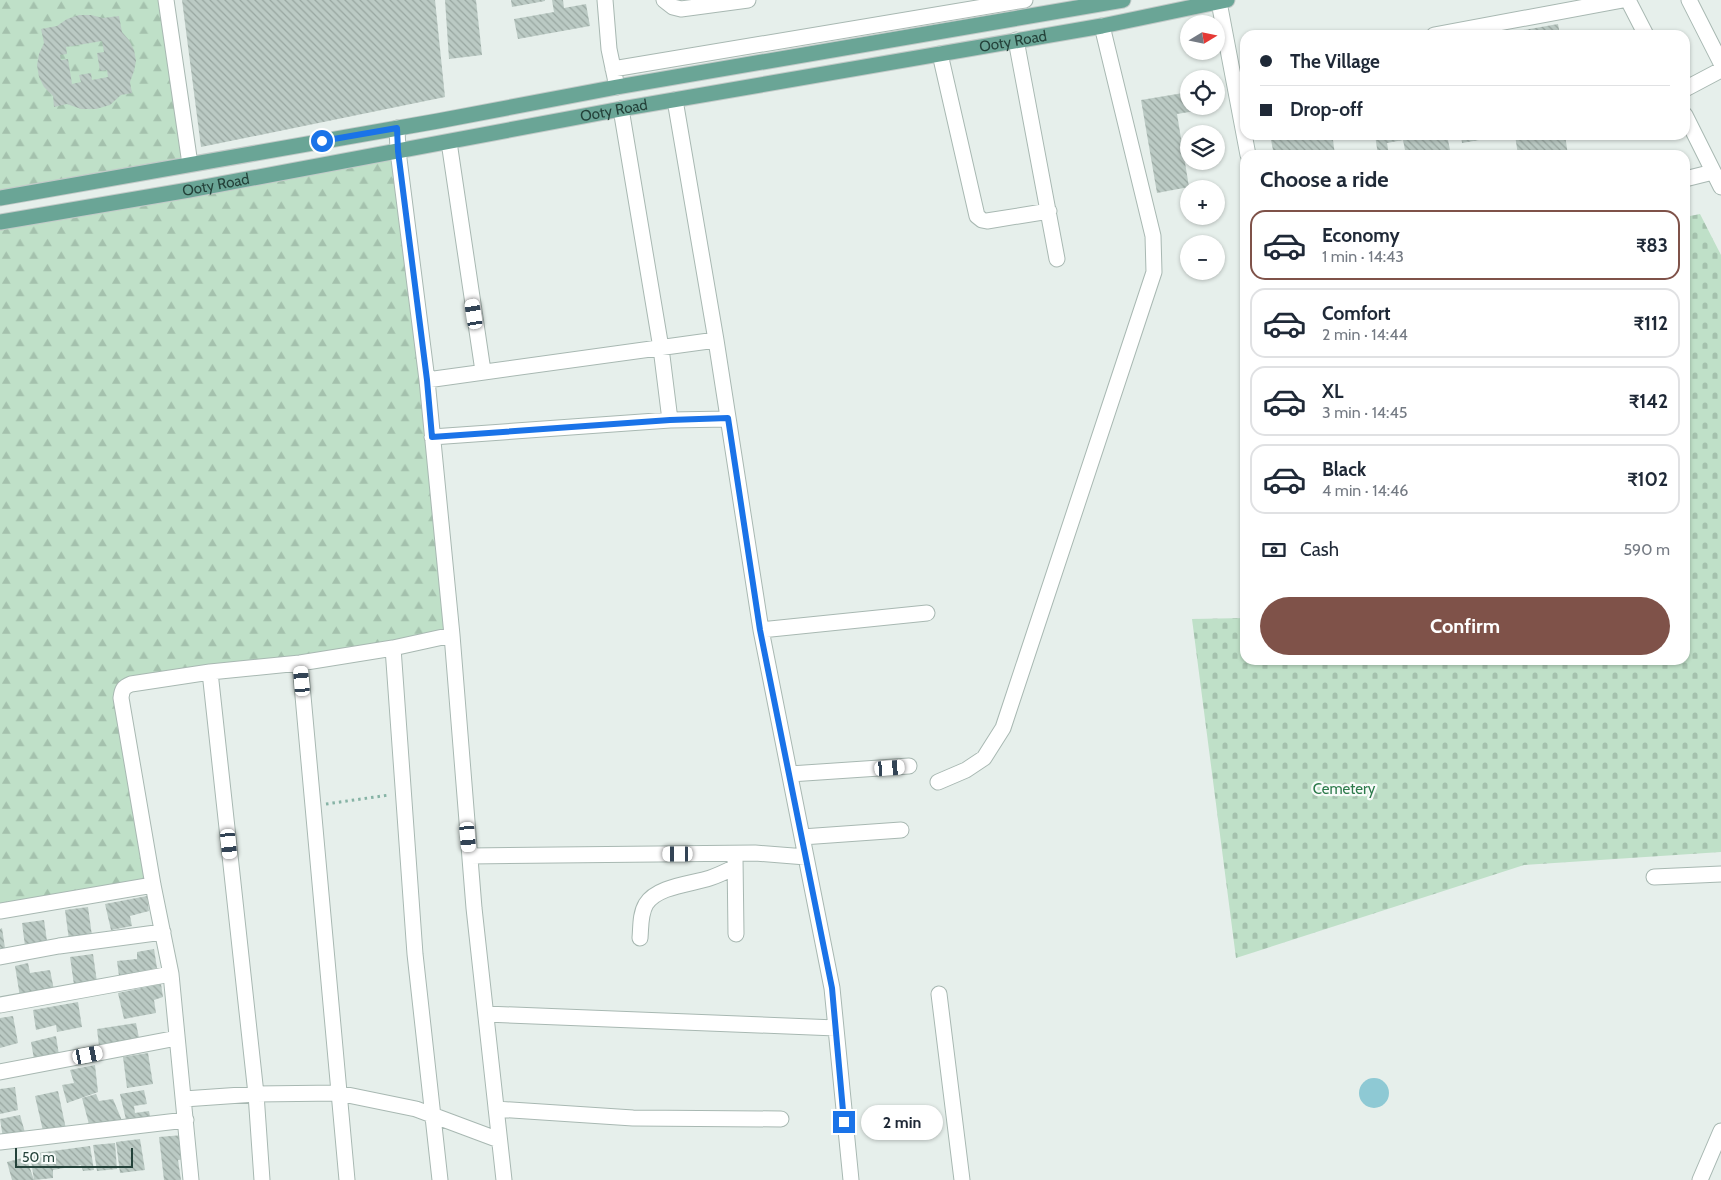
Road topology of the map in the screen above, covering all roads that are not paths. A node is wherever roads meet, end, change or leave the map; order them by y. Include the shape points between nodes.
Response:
1 (166, 0) edge
2 (606, 0) edge
3 (664, 0) edge
4 (748, 0) edge
5 (1026, 0) edge
6 (1123, 0) edge
7 (1623, 0) edge
8 (1628, 0) edge
9 (1689, 0) edge
10 (1223, 1) edge
11 (1102, 26) junction
12 (1461, 30) edge
13 (1643, 30) edge
14 (1016, 40) junction
15 (940, 54) junction
16 (1721, 63) edge
17 (613, 68) junction
18 (1721, 70) edge
19 (1239, 72) edge
20 (617, 87) junction
21 (1690, 87) edge
22 (675, 100) junction
23 (621, 109) junction
24 (1690, 125) edge
25 (397, 128) junction
26 (449, 142) junction
27 (398, 151) junction
28 (190, 164) junction
29 (1713, 172) junction
30 (1690, 178) edge
31 (1721, 188) edge
32 (0, 198) edge
33 (1049, 211) junction
34 (0, 222) edge
35 (1057, 258) dead end
36 (716, 340) junction
37 (661, 348) junction
38 (483, 371) junction
39 (427, 380) junction
40 (728, 418) junction
41 (670, 420) junction
42 (432, 437) junction
43 (927, 613) dead end
44 (760, 630) junction
45 (452, 635) junction
46 (393, 648) junction
47 (300, 663) junction
48 (210, 672) junction
49 (909, 766) dead end
50 (790, 774) junction
51 (938, 782) dead end
52 (902, 830) dead end
53 (802, 837) junction
54 (470, 856) junction
55 (806, 857) junction
56 (735, 860) junction
57 (1721, 874) edge
58 (1654, 878) dead end
59 (153, 886) junction
60 (0, 911) edge
61 (163, 932) junction
62 (736, 934) dead end
63 (640, 938) dead end
64 (0, 956) edge
65 (171, 974) junction
66 (939, 994) dead end
67 (0, 1005) edge
68 (486, 1014) junction
69 (836, 1028) junction
70 (177, 1038) junction
71 (0, 1072) edge
72 (338, 1092) junction
73 (256, 1094) junction
74 (184, 1099) junction
75 (496, 1109) junction
76 (433, 1116) junction
77 (781, 1119) dead end
78 (186, 1120) junction
79 (1721, 1132) edge
80 (499, 1140) junction
81 (0, 1142) edge
82 (191, 1180) edge
83 (262, 1180) edge
84 (347, 1180) edge
85 (440, 1180) edge
86 (504, 1180) edge
87 (851, 1180) edge
88 (962, 1180) edge
89 (1700, 1180) edge

1 - 28 street
2 - 17 street
3 - 4 street via 673,8 681,9
5 - 17 street
6 - 20 main road, Ooty Road
7 - 12 street
8 - 13 street
9 - 16 street
10 - 11 main road, Ooty Road
10 - 19 street
11 - 14 main road, Ooty Road
11 - 51 street via 1153,236 1154,272 1003,728 984,758
14 - 15 main road, Ooty Road
14 - 33 street
15 - 22 main road, Ooty Road
15 - 33 street via 977,216 987,221
17 - 20 street
18 - 21 street
20 - 25 main road, Ooty Road
22 - 23 main road, Ooty Road
22 - 36 street
23 - 26 main road, Ooty Road
23 - 37 street
24 - 29 street
25 - 27 street
25 - 28 main road, Ooty Road
26 - 27 main road, Ooty Road
26 - 38 street
27 - 34 main road, Ooty Road
27 - 39 street
28 - 32 main road, Ooty Road
29 - 30 street
29 - 31 street
33 - 35 street
36 - 37 street
36 - 40 street
37 - 38 street
37 - 41 street
38 - 39 street
39 - 42 street
40 - 41 street
40 - 44 street
41 - 42 street
42 - 45 street
43 - 44 street
44 - 50 street
45 - 46 street
45 - 54 street
46 - 47 street
46 - 76 street via 415,954
47 - 48 street
47 - 72 street
48 - 59 street via 131,684 122,690
48 - 73 street
49 - 50 street
50 - 53 street
52 - 53 street
53 - 55 street
54 - 56 street
54 - 68 street
55 - 56 street via 755,853
55 - 69 street via 832,988
56 - 62 street
56 - 63 street via 711,878 654,896 643,912
57 - 58 street
59 - 60 street
59 - 61 street
61 - 64 street
61 - 65 street
65 - 67 street
65 - 70 street
66 - 88 street
68 - 69 street
68 - 75 street
69 - 87 street
70 - 71 street
70 - 74 street
72 - 73 street
72 - 76 street via 416,1109
72 - 84 street
73 - 74 street
73 - 83 street
74 - 78 street
75 - 77 street via 633,1118
75 - 80 street
76 - 80 street
76 - 85 street
78 - 81 street
78 - 82 street
79 - 89 street
80 - 86 street

